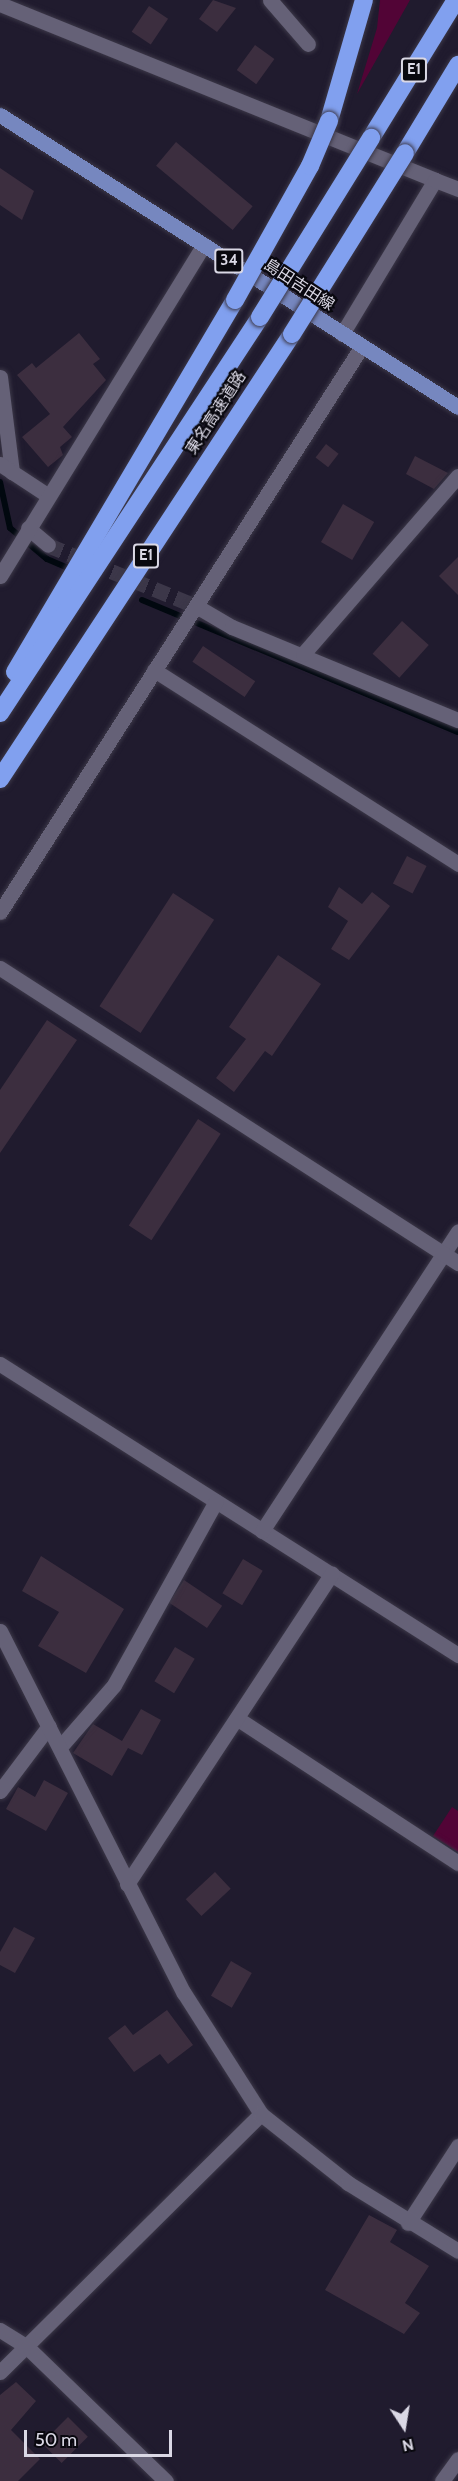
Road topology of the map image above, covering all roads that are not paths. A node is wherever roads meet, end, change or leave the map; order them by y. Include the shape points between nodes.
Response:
1 (270, 0) edge
2 (364, 0) edge
3 (456, 0) edge
4 (0, 4) edge
5 (308, 44) dead end
6 (458, 65) edge
7 (0, 115) edge
8 (435, 180) junction
9 (458, 189) edge
10 (204, 245) junction
11 (342, 334) junction
12 (362, 346) junction
13 (0, 378) edge
14 (458, 407) edge
15 (7, 469) edge
16 (458, 476) edge
17 (47, 495) junction
18 (28, 529) junction
19 (48, 545) tunnel mouth
20 (0, 576) edge
21 (194, 608) junction
22 (303, 654) junction
23 (154, 670) junction
24 (0, 697) edge
25 (0, 713) edge
26 (458, 720) edge
27 (0, 779) edge
28 (458, 864) edge
29 (0, 912) edge
30 (0, 968) edge
31 (458, 1232) edge
32 (444, 1254) junction
33 (458, 1263) edge
34 (0, 1364) edge
35 (216, 1501) junction
36 (262, 1531) junction
37 (332, 1573) junction
38 (0, 1631) edge
39 (458, 1655) edge
40 (238, 1719) junction
41 (50, 1726) junction
42 (60, 1747) junction
43 (0, 1791) edge
44 (458, 1863) edge
45 (128, 1884) junction
46 (261, 2114) junction
47 (458, 2146) edge
48 (408, 2223) junction
49 (458, 2250) edge
50 (0, 2330) edge
51 (27, 2347) junction
52 (0, 2373) edge
53 (458, 2459) edge
54 (166, 2481) edge
55 (442, 2481) edge

1 - 5 street
2 - 24 highway, bridge via 329,121 310,166
3 - 25 highway, 東名高速道路 / E1, bridge via 260,317
4 - 8 street
6 - 27 highway, 東名高速道路 / E1, bridge via 292,334
7 - 10 main road, 島田吉田線 / 34
8 - 9 street
8 - 11 street
10 - 11 main road, 島田吉田線 / 34
10 - 17 street
11 - 12 main road, 島田吉田線 / 34
12 - 14 main road, 島田吉田線 / 34
12 - 21 street
13 - 15 street
15 - 17 street
16 - 22 street
17 - 18 street
18 - 19 street
18 - 20 street
21 - 22 street
21 - 23 street
22 - 26 street
23 - 28 street
23 - 29 street
30 - 32 street
31 - 32 street
32 - 33 street
32 - 36 street
34 - 35 street
35 - 36 street
35 - 42 street via 114,1685
36 - 37 street
37 - 39 street
37 - 40 street
38 - 41 street
40 - 44 street
40 - 45 street
41 - 42 street
41 - 43 street
42 - 45 street
45 - 46 street via 184,1993
46 - 48 street
46 - 51 street
47 - 48 street
48 - 49 street
50 - 51 street
51 - 52 street
51 - 54 street
53 - 55 street

